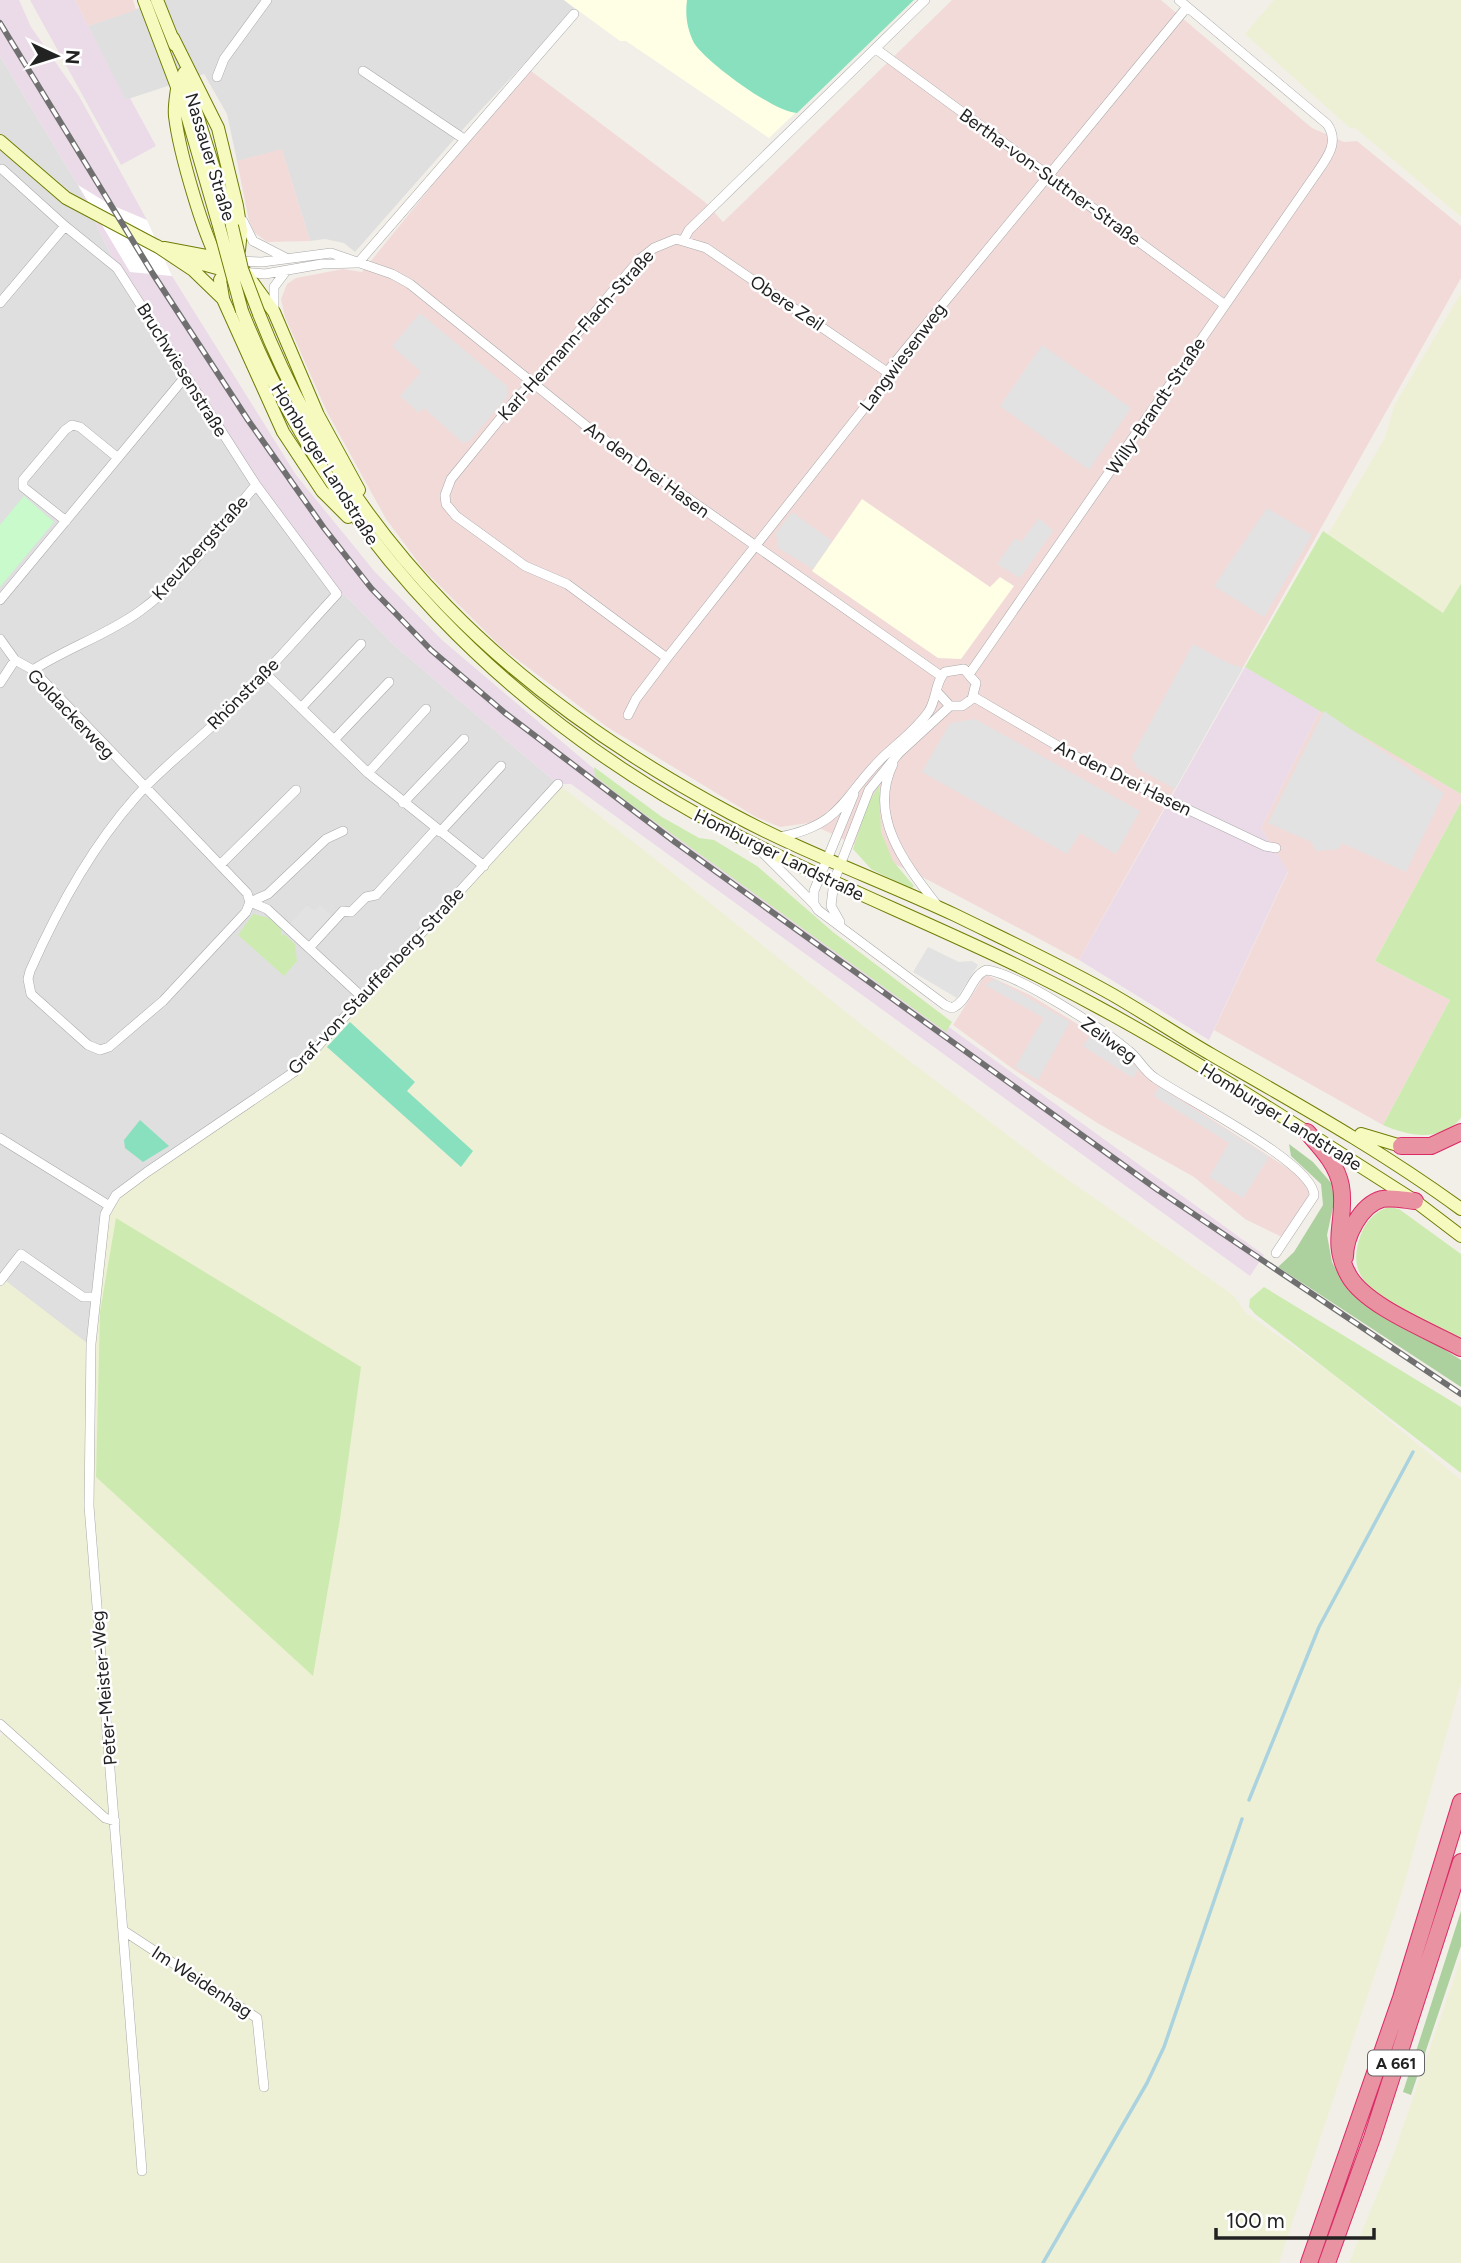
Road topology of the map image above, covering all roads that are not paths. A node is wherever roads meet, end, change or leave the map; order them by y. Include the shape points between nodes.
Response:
1 (144, 0) edge
2 (157, 0) edge
3 (267, 0) edge
4 (925, 0) edge
5 (1183, 3) edge
6 (574, 14) dead end
7 (173, 38) junction
8 (876, 49) junction
9 (363, 71) dead end
10 (217, 77) dead end
11 (177, 85) junction
12 (464, 139) junction
13 (3, 145) edge
14 (2, 169) dead end
15 (1048, 176) junction
16 (237, 206) junction
17 (203, 223) junction
18 (65, 226) junction
19 (225, 226) junction
20 (684, 239) junction
21 (157, 246) junction
22 (184, 251) junction
23 (216, 258) junction
24 (287, 258) junction
25 (358, 263) junction
26 (229, 266) junction
27 (286, 271) junction
28 (246, 272) junction
29 (223, 299) junction
30 (0, 303) edge
31 (1225, 305) junction
32 (242, 311) joint
33 (274, 312) junction
34 (260, 314) joint
35 (887, 372) junction
36 (185, 377) junction
37 (531, 384) junction
38 (118, 458) junction
39 (256, 485) junction
40 (66, 521) junction
41 (378, 527) junction
42 (366, 534) junction
43 (754, 548) junction
44 (337, 594) joint
45 (0, 600) edge
46 (0, 639) edge
47 (361, 644) dead end
48 (667, 658) junction
49 (15, 660) junction
50 (33, 670) junction
51 (265, 673) junction
52 (970, 673) junction
53 (941, 676) junction
54 (389, 682) dead end
55 (0, 683) edge
56 (938, 693) junction
57 (974, 697) junction
58 (950, 706) junction
59 (301, 708) junction
60 (426, 709) dead end
61 (628, 715) dead end
62 (464, 739) dead end
63 (334, 740) junction
64 (899, 753) junction
65 (502, 766) dead end
66 (368, 773) junction
67 (558, 784) dead end
68 (144, 789) junction
69 (296, 790) dead end
70 (854, 794) junction
71 (403, 803) junction
72 (438, 830) junction
73 (343, 831) dead end
74 (779, 837) junction
75 (754, 844) junction
76 (1276, 848) dead end
77 (826, 858) junction
78 (840, 864) junction
79 (220, 865) junction
80 (484, 866) junction
81 (819, 874) junction
82 (834, 881) junction
83 (250, 902) junction
84 (814, 904) junction
85 (941, 909) junction
86 (843, 926) junction
87 (309, 948) junction
88 (361, 996) junction
89 (1335, 1125) junction
90 (1307, 1132) junction
91 (1461, 1132) edge
92 (0, 1138) edge
93 (1401, 1146) joint
94 (1415, 1201) junction
95 (108, 1205) junction
96 (1461, 1209) edge
97 (1461, 1236) edge
98 (1276, 1254) dead end
99 (1345, 1267) junction
100 (0, 1281) edge
101 (95, 1297) junction
102 (1461, 1348) edge
103 (0, 1724) edge
104 (1461, 1802) edge
105 (115, 1821) junction
106 (1461, 1862) edge
107 (124, 1931) junction
108 (264, 2087) dead end
109 (142, 2171) dead end
110 (1308, 2263) edge
111 (1327, 2263) edge

1 - 11 main road, Nassauer Straße
2 - 7 main road, Nassauer Straße
3 - 10 street via 224,59
4 - 8 street, Karl-Hermann-Flach-Straße
5 - 15 street, Langwiesenweg
5 - 31 street, Willy-Brandt-Straße via 1327,124 1332,135 1329,155
6 - 12 street
7 - 16 main road via 218,128
7 - 19 main road, Nassauer Straße
8 - 15 street, Bertha-von-Suttner-Straße
8 - 20 street, Karl-Hermann-Flach-Straße
9 - 12 street
11 - 17 main road via 175,115
11 - 19 main road, Nassauer Straße
12 - 25 street
13 - 21 main road via 66,198
14 - 18 street, Bruchwiesenstraße
15 - 31 street, Bertha-von-Suttner-Straße
15 - 35 street, Langwiesenweg
16 - 24 street via 253,241
16 - 26 main road via 239,250
17 - 22 main road via 198,242
17 - 23 main road
18 - 30 street
18 - 36 street, Bruchwiesenstraße via 117,268
19 - 32 main road, Nassauer Straße, bridge
19 - 34 main road, Nassauer Straße, bridge
20 - 35 street, Obere Zeil via 706,248
20 - 37 street, Karl-Hermann-Flach-Straße via 668,241 640,259
21 - 22 main road
21 - 26 main road via 177,256
21 - 29 main road via 194,270
22 - 23 main road
23 - 26 main road
24 - 25 street, An den Drei Hasen via 331,253
24 - 26 street, An den Drei Hasen
25 - 27 street, An den Drei Hasen
25 - 37 street, An den Drei Hasen via 410,284
26 - 28 main road
26 - 29 main road via 220,280
27 - 28 street, An den Drei Hasen
27 - 33 street via 272,294
28 - 33 main road
29 - 42 main road via 283,432 323,491
31 - 52 street, Willy-Brandt-Straße
32 - 42 main road, Homburger Landstraße via 284,405
33 - 41 main road via 318,415
34 - 41 main road, Homburger Landstraße via 307,421
35 - 43 street, Langwiesenweg via 884,383
36 - 38 street
36 - 39 street, Bruchwiesenstraße
37 - 43 street, An den Drei Hasen
37 - 48 street, Karl-Hermann-Flach-Straße via 451,479 446,504 525,566 566,584
38 - 40 street
38 - 40 street via 72,425 23,480 23,487
39 - 44 street, Bruchwiesenstraße
39 - 50 street, Kreuzbergstraße via 150,603
40 - 45 street
41 - 74 main road, Homburger Landstraße via 447,608 548,699 660,774
42 - 75 main road, Homburger Landstraße via 440,620 541,710 663,796
43 - 48 street, Langwiesenweg
43 - 53 street, An den Drei Hasen
44 - 51 street, Rhönstraße
46 - 49 street, Goldackerweg
47 - 59 street
48 - 61 street, Langwiesenweg
49 - 50 street, Goldackerweg
49 - 55 street
50 - 68 street, Goldackerweg
51 - 59 street
51 - 68 street, Rhönstraße
52 - 53 street via 958,668
52 - 57 street via 976,683
53 - 56 street
54 - 63 street
56 - 58 street
56 - 70 street via 922,719
57 - 58 street via 962,706
57 - 76 street, An den Drei Hasen via 1075,756
58 - 64 street
59 - 63 street
60 - 66 street
62 - 71 street
63 - 66 street
64 - 78 street via 869,790
64 - 85 street via 887,782 887,819 907,867
65 - 72 street
66 - 71 street
67 - 80 street, Graf-von-Stauffenberg-Straße
68 - 79 street, Goldackerweg
68 - 83 street, Rhönstraße via 94,852 58,913 30,971 31,994 88,1045 100,1050 108,1047 168,996 246,912
69 - 79 street
70 - 74 street via 814,829
70 - 77 street
71 - 72 street
72 - 80 street
72 - 87 street via 376,895 366,897 351,912 343,911
73 - 83 street via 327,839 268,894
74 - 77 main road, Homburger Landstraße
75 - 81 main road, Homburger Landstraße
75 - 84 street, Zeilweg
77 - 78 main road, Homburger Landstraße
77 - 81 street
78 - 82 street
78 - 85 main road, Homburger Landstraße
79 - 83 street, Goldackerweg
80 - 88 street, Graf-von-Stauffenberg-Straße
81 - 82 main road, Homburger Landstraße
81 - 84 street
82 - 86 street via 831,906
82 - 90 main road, Homburger Landstraße via 1098,1006
83 - 87 street via 267,909
84 - 86 street, Zeilweg
85 - 89 main road, Homburger Landstraße via 1110,994
86 - 98 street, Zeilweg via 952,1008 986,970 1032,990 1127,1049 1153,1077 1291,1163 1312,1183 1314,1196
87 - 88 street
88 - 95 street, Graf-von-Stauffenberg-Straße via 294,1072 147,1172
89 - 93 main road
89 - 96 main road, Homburger Landstraße
90 - 94 main road, Homburger Landstraße
90 - 99 highway via 1327,1155 1341,1185 1337,1240
91 - 93 highway via 1431,1146
92 - 95 street
94 - 97 main road, Homburger Landstraße
94 - 99 highway via 1382,1199 1367,1208 1348,1239
95 - 101 street, Peter-Meister-Weg
99 - 102 highway via 1371,1298
100 - 101 street via 21,1254 83,1297
101 - 105 street, Peter-Meister-Weg via 89,1506
103 - 105 street via 106,1818
104 - 110 highway, A 661 via 1401,1998
105 - 107 street, Peter-Meister-Weg
106 - 111 highway, A 661
107 - 108 street, Im Weidenhag via 257,2018
107 - 109 street, Peter-Meister-Weg

